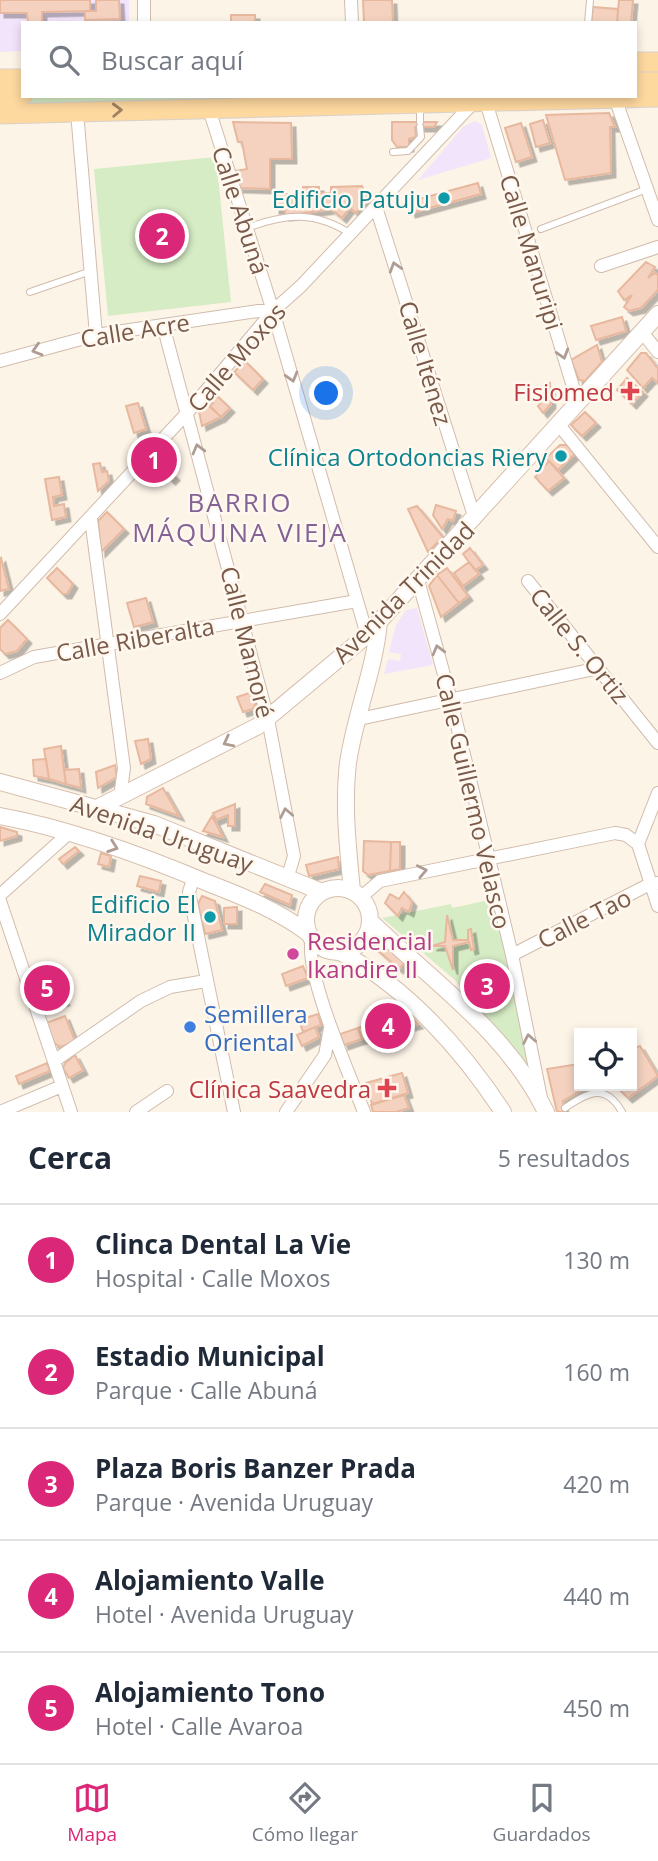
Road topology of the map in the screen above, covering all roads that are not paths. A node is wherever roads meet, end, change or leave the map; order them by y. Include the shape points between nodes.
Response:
1 (144, 0) edge
2 (351, 0) edge
3 (590, 0) edge
4 (144, 21) edge
5 (352, 21) edge
6 (588, 21) edge
7 (637, 62) edge
8 (658, 62) edge
9 (0, 79) edge
10 (21, 79) edge
11 (637, 82) edge
12 (658, 82) edge
13 (0, 95) edge
14 (21, 95) edge
15 (637, 97) edge
16 (658, 97) edge
17 (549, 98) edge
18 (615, 98) edge
19 (480, 102) junction
20 (209, 108) junction
21 (77, 112) junction
22 (0, 114) edge
23 (420, 117) junction
24 (393, 152) dead end
25 (647, 189) junction
26 (376, 207) junction
27 (658, 220) edge
28 (247, 228) junction
29 (541, 229) dead end
30 (351, 234) junction
31 (658, 247) edge
32 (601, 266) dead end
33 (91, 271) junction
34 (30, 292) dead end
35 (273, 311) junction
36 (658, 314) edge
37 (163, 325) junction
38 (642, 332) junction
39 (96, 335) junction
40 (658, 352) edge
41 (0, 361) edge
42 (578, 403) junction
43 (188, 412) junction
44 (559, 425) junction
45 (91, 519) junction
46 (475, 519) junction
47 (658, 547) edge
48 (418, 580) junction
49 (528, 581) dead end
50 (357, 601) junction
51 (0, 614) edge
52 (244, 620) junction
53 (379, 621) junction
54 (367, 635) junction
55 (106, 644) junction
56 (341, 657) junction
57 (599, 668) junction
58 (0, 673) edge
59 (372, 673) junction
60 (451, 700) junction
61 (268, 719) junction
62 (359, 719) junction
63 (658, 743) edge
64 (0, 782) edge
65 (658, 793) edge
66 (120, 797) junction
67 (99, 807) junction
68 (0, 816) edge
69 (69, 833) junction
70 (638, 844) junction
71 (487, 858) junction
72 (194, 876) junction
73 (287, 879) junction
74 (654, 884) edge
75 (322, 892) junction
76 (356, 894) junction
77 (0, 895) edge
78 (0, 901) edge
79 (658, 906) edge
80 (370, 921) junction
81 (310, 936) junction
82 (340, 952) junction
83 (512, 955) junction
84 (206, 981) junction
85 (331, 1024) junction
86 (54, 1061) junction
87 (62, 1086) junction
88 (167, 1091) dead end
89 (565, 1108) dead end
90 (544, 1109) edge
91 (0, 1112) edge
92 (71, 1112) edge
93 (136, 1112) edge
94 (234, 1112) edge
95 (286, 1112) edge
96 (364, 1112) edge
97 (503, 1112) edge
98 (622, 1112) edge

1 - 4 street
2 - 5 street
3 - 6 lane
7 - 8 main road
9 - 10 main road
11 - 12 main road
13 - 14 main road
15 - 16 main road
17 - 19 main road
18 - 25 street
19 - 23 main road
19 - 26 street, Calle Moxos
19 -> 42 street, Calle Manuripi
21 -> 20 main road
20 - 23 main road
20 - 28 street, Calle Abuná
21 - 22 main road
21 - 33 street
23 - 24 lane via 421,137 408,151
25 - 27 street
25 - 29 lane
26 - 30 street, Calle Moxos
46 -> 26 street, Calle Iténez
28 - 30 lane via 312,216 323,217
28 - 35 street, Calle Abuná
30 - 35 street, Calle Moxos
31 - 32 street
33 - 34 lane
33 - 39 street
35 - 37 street, Calle Acre
35 - 43 street, Calle Moxos
35 -> 50 street, Calle Abuná
36 - 38 main road, Avenida Trinidad
37 - 39 street, Calle Acre
37 - 43 street, Calle Mamoré
38 - 40 street
38 - 42 main road, Avenida Trinidad
39 -> 41 street, Calle Acre
42 - 44 main road, Avenida Trinidad
43 - 45 street, Calle Moxos
52 -> 43 street, Calle Mamoré
44 - 46 main road, Avenida Trinidad
44 - 47 street
45 - 51 street, Calle Moxos
45 - 55 street
46 - 48 main road, Avenida Trinidad
48 - 53 main road, Avenida Trinidad
60 -> 48 street, Calle Guillermo Velasco
49 - 57 street, Calle S. Ortiz
50 - 52 street, Calle Riberalta
50 - 54 street, Calle Abuná
52 - 55 street, Calle Riberalta
52 - 61 street, Calle Mamoré
53 - 54 main road, Avenida Trinidad
53 - 59 main road
54 - 56 main road, Avenida Trinidad
55 - 58 street, Calle Riberalta via 34,657
55 - 66 street via 124,768
56 - 59 main road via 351,653 364,656
56 - 61 main road, Avenida Trinidad
57 - 60 street
57 - 63 street, Calle S. Ortiz
59 - 62 main road
60 - 62 street
60 - 71 street, Calle Guillermo Velasco
61 -> 66 main road, Avenida Trinidad
73 -> 61 street, Calle Mamoré via 294,856
62 - 76 main road via 349,762 345,813
64 - 67 main road, Avenida Uruguay
65 - 70 street
66 - 67 main road, Avenida Trinidad
67 - 73 main road, Avenida Uruguay via 154,824
68 - 69 main road, Avenida Uruguay
69 -> 72 main road, Avenida Uruguay
69 - 77 street
70 - 71 street via 615,833
70 - 74 street
76 -> 71 street via 380,881
71 - 83 street, Calle Guillermo Velasco
72 - 81 main road, Avenida Uruguay via 276,911
72 - 84 street via 189,892
73 - 75 main road, Avenida Uruguay
74 - 79 street
74 - 83 street, Calle Tao
75 - 76 main road via 342,888
75 - 81 main road via 307,912
76 - 80 main road
78 - 86 street
80 - 82 main road via 359,944
80 - 90 main road via 455,995 492,1035
81 - 82 main road via 320,947
81 - 85 street via 311,960
82 - 97 main road via 361,962 423,1014 461,1055
90 -> 83 street, Calle Guillermo Velasco
84 - 86 street via 170,987 141,1001
84 - 94 street
85 - 95 street via 325,1055
85 - 96 street
86 - 87 street
87 - 91 street
87 - 92 street
88 - 93 street
89 - 98 lane via 594,1093 616,1101

